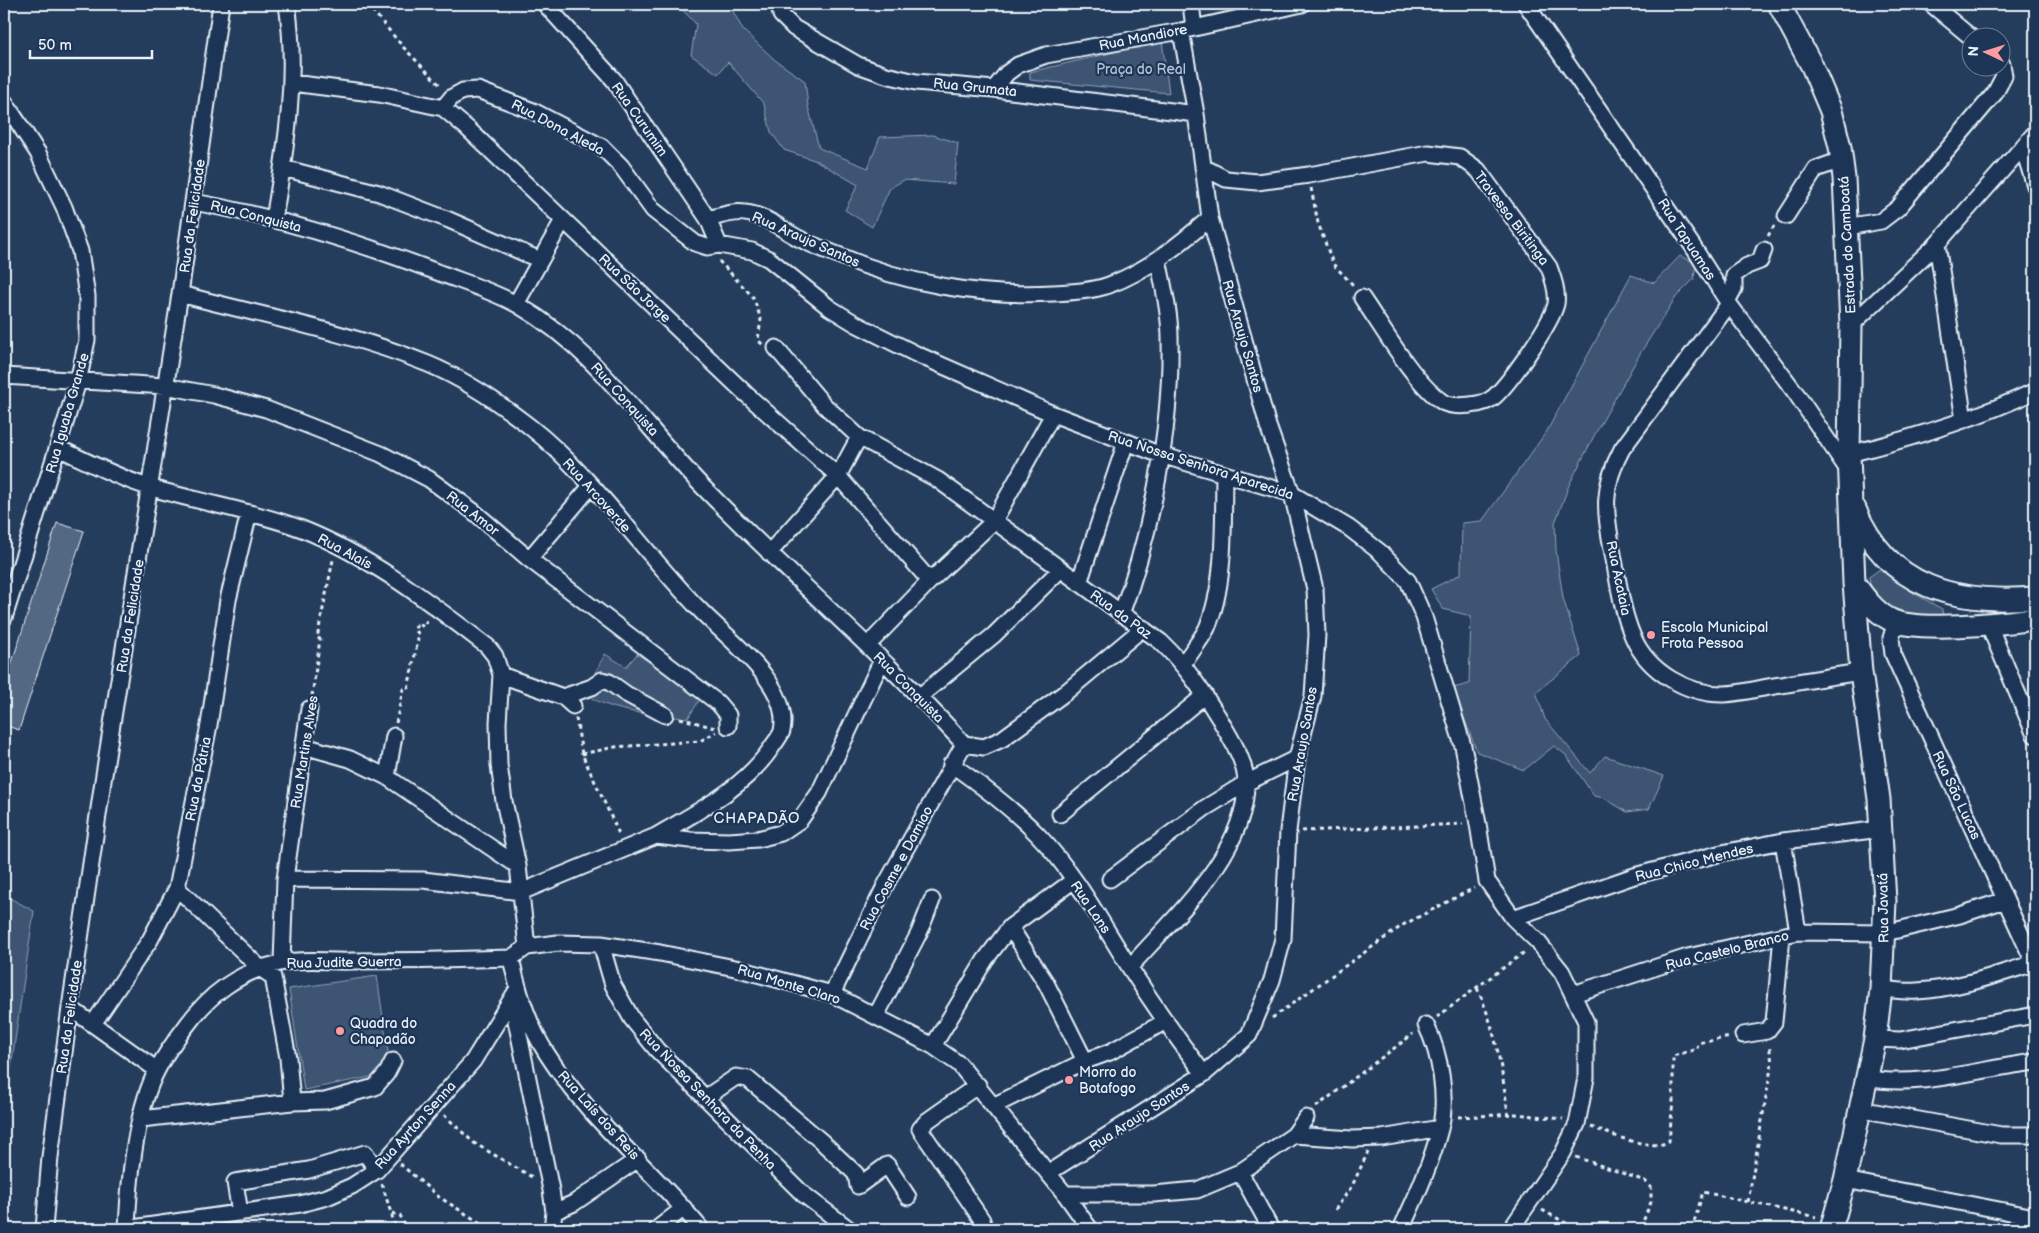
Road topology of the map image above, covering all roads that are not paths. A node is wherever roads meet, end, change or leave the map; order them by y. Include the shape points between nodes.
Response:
1 (221, 4) edge
2 (287, 4) edge
3 (545, 4) edge
4 (779, 4) edge
5 (1191, 4) edge
6 (1302, 4) edge
7 (1526, 4) edge
8 (1779, 4) edge
9 (1931, 4) edge
10 (1188, 29) junction
11 (1962, 30) edge
12 (2003, 78) edge
13 (292, 84) junction
14 (994, 89) junction
15 (4, 101) edge
16 (447, 103) junction
17 (1196, 114) junction
18 (2035, 133) edge
19 (2023, 148) junction
20 (1841, 160) junction
21 (1203, 167) junction
22 (282, 168) junction
23 (2035, 186) edge
24 (194, 202) junction
25 (1786, 216) road end
26 (1210, 218) junction
27 (274, 219) junction
28 (708, 219) junction
29 (563, 220) junction
30 (1847, 227) junction
31 (1937, 244) junction
32 (716, 246) junction
33 (1158, 259) junction
34 (1757, 259) road end
35 (540, 260) junction
36 (180, 294) junction
37 (1362, 298) road end
38 (1728, 302) junction
39 (516, 304) junction
40 (1851, 325) junction
41 (776, 348) road end
42 (4, 376) edge
43 (78, 382) junction
44 (165, 386) junction
45 (2035, 391) edge
46 (1053, 414) junction
47 (1964, 420) junction
48 (859, 437) junction
49 (1126, 442) junction
50 (58, 448) junction
51 (1161, 455) junction
52 (1849, 464) junction
53 (1224, 475) junction
54 (838, 476) junction
55 (591, 486) junction
56 (151, 488) junction
57 (1292, 494) junction
58 (1851, 499) junction
59 (249, 513) junction
60 (994, 521) junction
61 (769, 553) junction
62 (1882, 554) junction
63 (529, 559) junction
64 (1060, 570) junction
65 (930, 580) junction
66 (1079, 583) junction
67 (1854, 583) junction
68 (1961, 597) junction
69 (2035, 598) edge
70 (1121, 614) junction
71 (4, 618) edge
72 (2035, 619) edge
73 (1892, 621) junction
74 (1988, 624) junction
75 (1958, 625) junction
76 (1143, 628) junction
77 (868, 645) junction
78 (882, 660) junction
79 (1860, 662) junction
80 (1184, 664) junction
81 (501, 675) junction
82 (1205, 695) junction
83 (920, 696) junction
84 (309, 709) road end
85 (665, 715) road end
86 (728, 726) dead end
87 (2035, 735) edge
88 (394, 736) road end
89 (964, 744) junction
90 (304, 746) junction
91 (1297, 758) junction
92 (952, 764) junction
93 (387, 777) junction
94 (1246, 783) junction
95 (1060, 814) dead end
96 (1881, 829) junction
97 (656, 836) junction
98 (1784, 841) junction
99 (518, 866) junction
100 (285, 879) junction
101 (1110, 879) dead end
102 (1074, 880) junction
103 (177, 888) junction
104 (521, 892) junction
105 (932, 900) dead end
106 (2006, 900) junction
107 (1513, 918) junction
108 (1010, 927) junction
109 (1798, 932) junction
110 (1885, 933) junction
111 (1782, 936) junction
112 (601, 944) junction
113 (527, 947) junction
114 (511, 958) junction
115 (282, 962) junction
116 (2035, 964) edge
117 (1130, 967) junction
118 (260, 968) junction
119 (1881, 988) junction
120 (832, 994) junction
121 (1573, 994) junction
122 (515, 995) junction
123 (70, 1008) junction
124 (2035, 1015) edge
125 (876, 1016) junction
126 (1166, 1021) junction
127 (93, 1024) junction
128 (1426, 1025) dead end
129 (1744, 1035) road end
130 (1875, 1039) junction
131 (933, 1046) junction
132 (393, 1062) dead end
133 (1085, 1062) junction
134 (2035, 1062) edge
135 (157, 1070) junction
136 (1204, 1074) junction
137 (1867, 1078) junction
138 (978, 1085) junction
139 (705, 1098) junction
140 (292, 1102) junction
141 (993, 1106) junction
142 (1859, 1109) junction
143 (1306, 1118) dead end
144 (142, 1119) junction
145 (1441, 1123) junction
146 (1294, 1135) junction
147 (2035, 1135) edge
148 (638, 1159) junction
149 (377, 1170) junction
150 (1240, 1172) junction
151 (1048, 1173) junction
152 (1845, 1180) junction
153 (1065, 1194) junction
154 (908, 1197) dead end
155 (684, 1208) junction
156 (554, 1212) junction
157 (240, 1213) junction
158 (2035, 1217) edge
159 (1832, 1225) edge
160 (44, 1229) edge
161 (126, 1229) edge
162 (552, 1229) edge
163 (657, 1229) edge
164 (701, 1229) edge
165 (849, 1229) edge
166 (984, 1229) edge
167 (1090, 1229) edge
168 (1271, 1229) edge
169 (1401, 1229) edge
170 (1511, 1229) edge

1 - 24 street, Rua da Felicidade
2 - 13 street via 293,40
3 - 28 street, Rua Curumim via 614,80
4 - 14 street, Rua Grumata via 781,15 794,28 858,64 916,82
5 - 10 street, Rua Araujo Santos
6 - 10 street, Rua Mandiore
7 - 38 street, Rua Tapuamas
8 - 20 main road, Estrada do Camboatá via 1812,66 1831,111
9 - 11 street
10 - 14 street, Rua Mandiore via 1032,59 1006,73
10 - 17 street, Rua Araujo Santos
12 - 30 street via 1995,93 1898,208 1881,221
13 - 16 street
13 - 22 street
14 - 17 street, Rua Grumata
15 - 43 street, Rua Iguaba Grande via 38,153 64,207 80,252 87,296 87,340
16 - 29 street, Rua São Jorge
16 - 32 street, Rua Dona Aleda via 463,91 478,90 533,111 602,147 621,166 653,210 695,243
17 - 21 street, Rua Araujo Santos
18 - 19 street
19 - 23 street
19 - 31 street
20 - 25 street via 1816,169
20 - 30 main road, Estrada do Camboatá
21 - 26 street, Rua Araujo Santos
21 - 37 street, Travessa Biritinga via 1226,179 1249,182 1309,175 1428,152 1460,157 1478,170 1549,267 1555,282 1556,303 1546,328 1494,397 1479,404 1462,406 1442,402 1412,371
22 - 27 street
22 - 35 street via 379,193
24 - 27 street, Rua Conquista
24 - 36 street, Rua da Felicidade
26 - 33 street, Rua Araujo Santos
26 - 57 street, Rua Araujo Santos via 1268,426
27 - 39 street, Rua Conquista via 364,246
28 - 32 street, Rua Curumim
28 - 33 street, Rua Araujo Santos via 731,213 756,215 842,257 887,272 936,285 1013,295 1076,292 1109,285
29 - 35 street
29 - 54 street, Rua São Jorge
30 - 40 main road, Estrada do Camboatá
31 - 40 street
31 - 47 street
32 - 46 street, Rua Nossa Senhora Aparecida via 752,251 769,259 830,308 856,324
33 - 51 street via 1170,338
34 - 38 street, Rua Acataia via 1734,275 1734,289
35 - 39 street
36 - 44 street, Rua da Felicidade
36 - 55 street, Rua Arcoverde via 378,346 430,365 478,390 530,426
38 - 52 street, Rua Tapuamas
38 - 79 street, Rua Acataia via 1634,433 1611,471 1606,493 1607,516 1623,606 1634,638 1650,663 1672,680 1699,691 1725,694
39 - 61 street, Rua Conquista via 582,351 702,486
40 - 52 main road, Estrada do Camboatá
41 - 48 street, Rua da Paz via 824,405
42 - 43 street, Rua Amor
43 - 44 street, Rua Amor
43 - 50 street, Rua Iguaba Grande
44 - 56 street, Rua da Felicidade
44 - 63 street, Rua Amor via 266,409 381,454 429,479
45 - 47 street via 1997,410
46 - 49 street, Rua Nossa Senhora Aparecida
46 - 60 street
47 - 52 street via 1890,444
48 - 54 street
48 - 60 street, Rua da Paz via 938,480
49 - 51 street, Rua Nossa Senhora Aparecida
49 - 66 street
50 - 56 street, Rua Alaís
50 - 71 street, Rua Iguaba Grande
51 - 53 street, Rua Nossa Senhora Aparecida
51 - 70 street via 1134,581
52 - 58 main road, Estrada do Camboatá
53 - 57 street, Rua Nossa Senhora Aparecida
53 - 80 street via 1222,550 1215,600 1206,629
54 - 61 street
54 - 65 street, Rua São Jorge
55 - 63 street
55 - 97 street, Rua Arcoverde via 698,608 760,670 778,693 783,713 781,733 760,765 724,795
56 - 59 street, Rua Alaís
56 - 123 street, Rua da Felicidade
57 - 91 street, Rua Araujo Santos via 1315,589 1317,635 1313,696
57 - 107 street, Rua Nossa Senhora Aparecida via 1356,534 1380,552 1408,581 1424,617 1462,746 1486,881
58 - 62 main road, Estrada do Camboatá via 1863,526
58 - 67 main road, Estrada do Camboatá
59 - 81 street, Rua Alaís via 302,529 393,578 487,646 495,656
59 - 103 street, Rua da Pátria via 228,600 209,724
60 - 64 street, Rua da Paz
60 - 65 street
61 - 77 street, Rua Conquista
62 - 67 main road via 1860,570
62 - 68 main road, Estrada do Camboatá via 1929,586
63 - 86 street, Rua Amor via 718,703 728,715
64 - 66 street, Rua da Paz
64 - 83 street via 994,635
65 - 77 street
66 - 70 street, Rua da Paz
67 - 73 main road via 1876,611
67 - 79 main road, Rua Javatá
68 - 69 main road, Estrada do Camboatá
68 - 75 main road via 1965,612
70 - 76 street, Rua da Paz
72 - 74 main road
73 - 75 main road
73 - 79 main road via 1868,638
73 - 106 street, Rua São Lucas via 1893,654
74 - 75 main road
74 - 87 street
76 - 80 street, Rua da Paz
76 - 89 street via 1066,692 1002,739 984,747
77 - 78 street, Rua Conquista
78 - 83 street, Rua Conquista
78 - 97 street via 819,793 800,820 781,833 758,839 690,840
79 - 96 main road, Rua Javatá
80 - 82 street, Rua da Paz
81 - 85 street via 568,701 602,680
81 - 99 street via 499,764
82 - 94 street, Rua da Paz via 1238,750
82 - 95 street
83 - 89 street, Rua Conquista
84 - 90 street, Rua Martins Alves
88 - 93 street
89 - 92 street, Rua Cosme e Damiao
90 - 93 street via 350,759
90 - 100 street, Rua Martins Alves
91 - 94 street
91 - 136 street, Rua Araujo Santos via 1288,831 1283,939 1272,980 1249,1035
92 - 102 street, Rua Lans via 999,799 1037,834
92 - 120 street, Rua Cosme e Damiao via 886,884
93 - 99 street
94 - 101 street via 1205,808
94 - 117 street, Rua da Paz via 1239,820 1215,871
96 - 98 street, Rua Chico Mendes
96 - 110 main road, Rua Javatá
97 - 104 street, Rua Arcoverde
98 - 107 street, Rua Chico Mendes via 1634,876
98 - 109 street
99 - 104 street
100 - 104 street via 423,880
100 - 115 street, Rua Martins Alves
102 - 108 street
102 - 117 street, Rua Lans
103 - 118 street
103 - 127 street, Rua da Pátria via 150,940
104 - 113 street
105 - 125 street via 919,933
106 - 110 street, Rua Castelo Branco
106 - 116 street, Rua São Lucas
107 - 121 street, Rua Nossa Senhora Aparecida via 1562,972
108 - 131 street via 985,960
108 - 133 street via 1046,983
109 - 110 street, Rua Castelo Branco
109 - 111 street, Rua Castelo Branco
110 - 119 main road, Rua Javatá
111 - 121 street, Rua Castelo Branco via 1688,957
111 - 129 street via 1774,1022 1767,1031
112 - 113 street, Rua Monte Claro via 558,943
112 - 120 street, Rua Monte Claro via 660,952 735,968
112 - 139 street, Rua Nossa Senhora da Penha via 612,985 632,1019 657,1050
113 - 114 street
114 - 115 street, Rua Judite Guerra
114 - 122 street, Rua Laís dos Reis
115 - 118 street, Rua Judite Guerra
116 - 119 street via 1937,989
117 - 126 street, Rua Lans
118 - 135 street, Rua Judite Guerra via 242,974 196,1011
118 - 140 street via 273,977 288,1058
119 - 130 main road, Rua Javatá
120 - 125 street, Rua Monte Claro
121 - 170 street, Rua Nossa Senhora Aparecida via 1586,1022 1586,1078 1577,1124 1562,1153
122 - 148 street, Rua Laís dos Reis via 546,1053 571,1088
122 - 149 street, Rua Ayrton Senna via 473,1060
122 - 156 street
123 - 127 street
123 - 160 street, Rua da Felicidade via 50,1156
124 - 130 street via 1900,1040
125 - 131 street, Rua Monte Claro
126 - 133 street
126 - 136 street, Rua Lans
127 - 135 street
128 - 145 street via 1439,1057
130 - 137 main road, Rua Javatá
131 - 138 street, Rua Monte Claro via 959,1064
132 - 140 street via 375,1087 325,1101
133 - 141 street
134 - 137 street via 1930,1079 1894,1081
135 - 144 street, Rua Judite Guerra
136 - 151 street, Rua Araujo Santos
137 - 142 main road, Rua Javatá
138 - 141 street, Rua Monte Claro
138 - 166 street via 920,1129 982,1220
139 - 154 street via 736,1077 748,1079 856,1174 858,1186 887,1165
139 - 165 street, Rua Nossa Senhora da Penha via 803,1194
140 - 144 street
141 - 151 street, Rua Monte Claro
142 - 147 street via 2002,1135
142 - 152 main road, Rua Javatá
143 - 146 street
144 - 161 street, Rua Judite Guerra via 129,1186
145 - 146 street via 1370,1139
145 - 169 street
146 - 150 street
148 - 155 street, Rua Laís dos Reis
148 - 156 street via 574,1203
149 - 157 street, Rua Ayrton Senna via 327,1197
149 - 157 street via 366,1153 309,1170 235,1182
150 - 153 street via 1197,1190 1154,1194
150 - 168 street
151 - 153 street, Rua Monte Claro
152 - 158 street
152 - 159 main road, Rua Javatá
153 - 167 street, Rua Monte Claro
155 - 163 street
155 - 164 street, Rua Laís dos Reis
156 - 162 street
157 - 161 street, Rua Ayrton Senna

